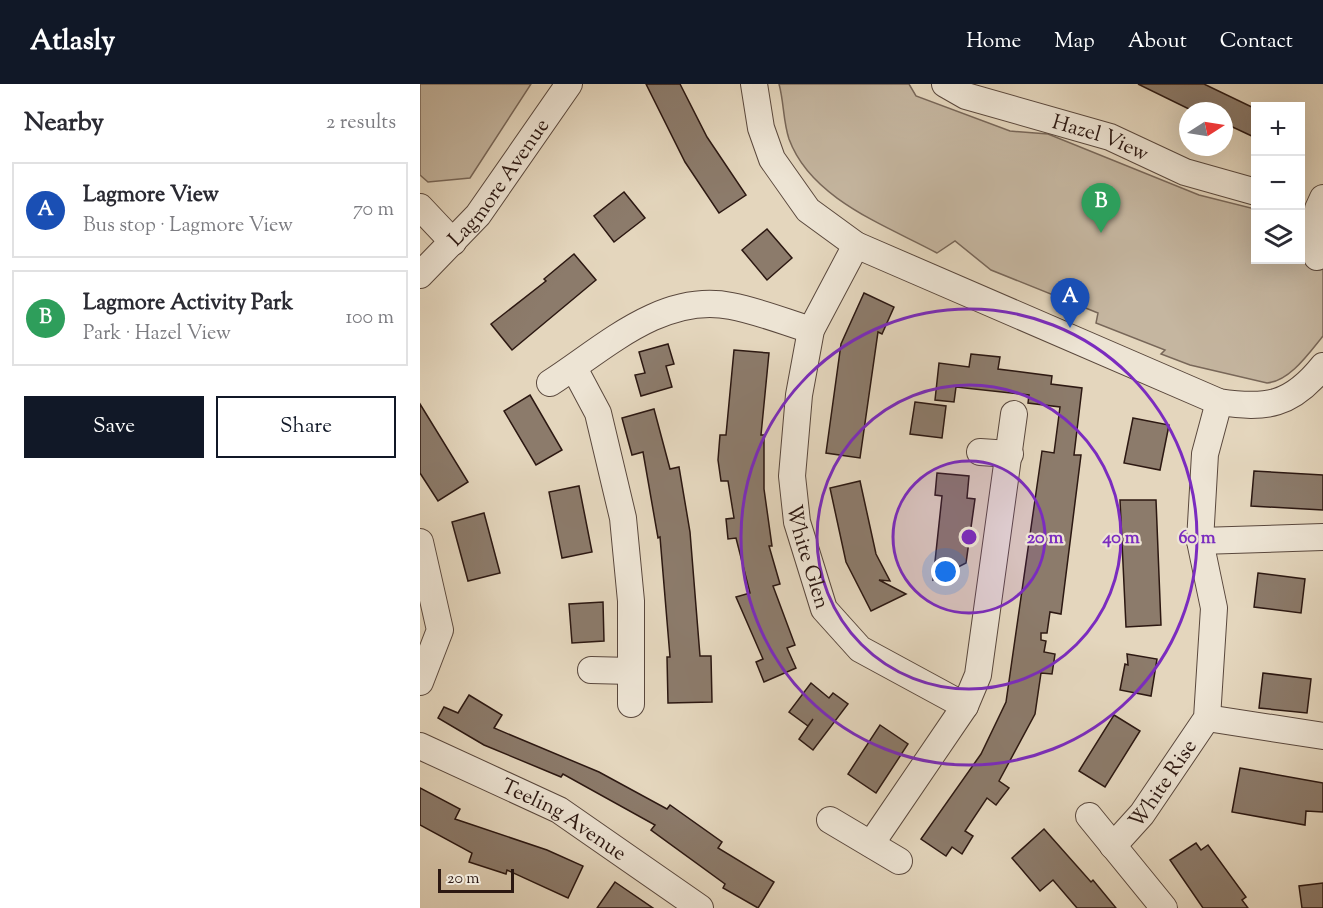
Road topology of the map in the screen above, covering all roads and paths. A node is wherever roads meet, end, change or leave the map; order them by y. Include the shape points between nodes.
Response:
1 (569, 84) edge
2 (754, 84) edge
3 (945, 84) edge
4 (1251, 191) edge
5 (1314, 204) edge
6 (420, 207) edge
7 (453, 242) junction
8 (856, 245) junction
9 (1317, 257) dead end
10 (420, 274) edge
11 (811, 330) junction
12 (1323, 366) edge
13 (574, 368) junction
14 (550, 383) dead end
15 (1219, 402) junction
16 (1014, 414) dead end
17 (980, 452) dead end
18 (1010, 454) junction
19 (1323, 537) edge
20 (1200, 541) junction
21 (420, 542) edge
22 (591, 670) dead end
23 (631, 671) junction
24 (420, 682) edge
25 (631, 704) dead end
26 (965, 706) junction
27 (1207, 718) junction
28 (1323, 736) edge
29 (420, 746) edge
30 (1089, 816) dead end
31 (830, 820) dead end
32 (871, 844) junction
33 (1113, 846) junction
34 (899, 861) dead end
35 (700, 908) edge
36 (1164, 908) edge

1 - 7 street, Lagmore Avenue via 478,215
2 - 8 street via 761,128 772,159 808,210
3 - 4 street, Hazel View via 966,96 1110,137 1185,172
5 - 9 street
6 - 7 street
7 - 10 street, Lagmore Avenue
8 - 11 street, White Glen
8 - 15 street
11 - 13 street via 730,305 701,304 665,312 602,346
11 - 26 street, White Glen via 799,395 792,476 797,522 824,609 860,649
12 - 15 street via 1286,399 1255,407
13 - 14 street
13 - 23 street via 598,413 623,518 631,601
15 - 20 street, White Rise via 1205,454
16 - 18 street
17 - 18 street
18 - 26 street via 978,675
19 - 20 street
20 - 27 street, White Rise via 1214,608
21 - 24 street via 440,630
22 - 23 street
23 - 25 street
26 - 32 street
27 - 28 street, White Rise
27 - 33 street, White Rise via 1142,814
29 - 35 street, Teeling Avenue via 559,810
30 - 33 street, White Rise
31 - 32 street
32 - 34 street
33 - 36 street, White Rise

